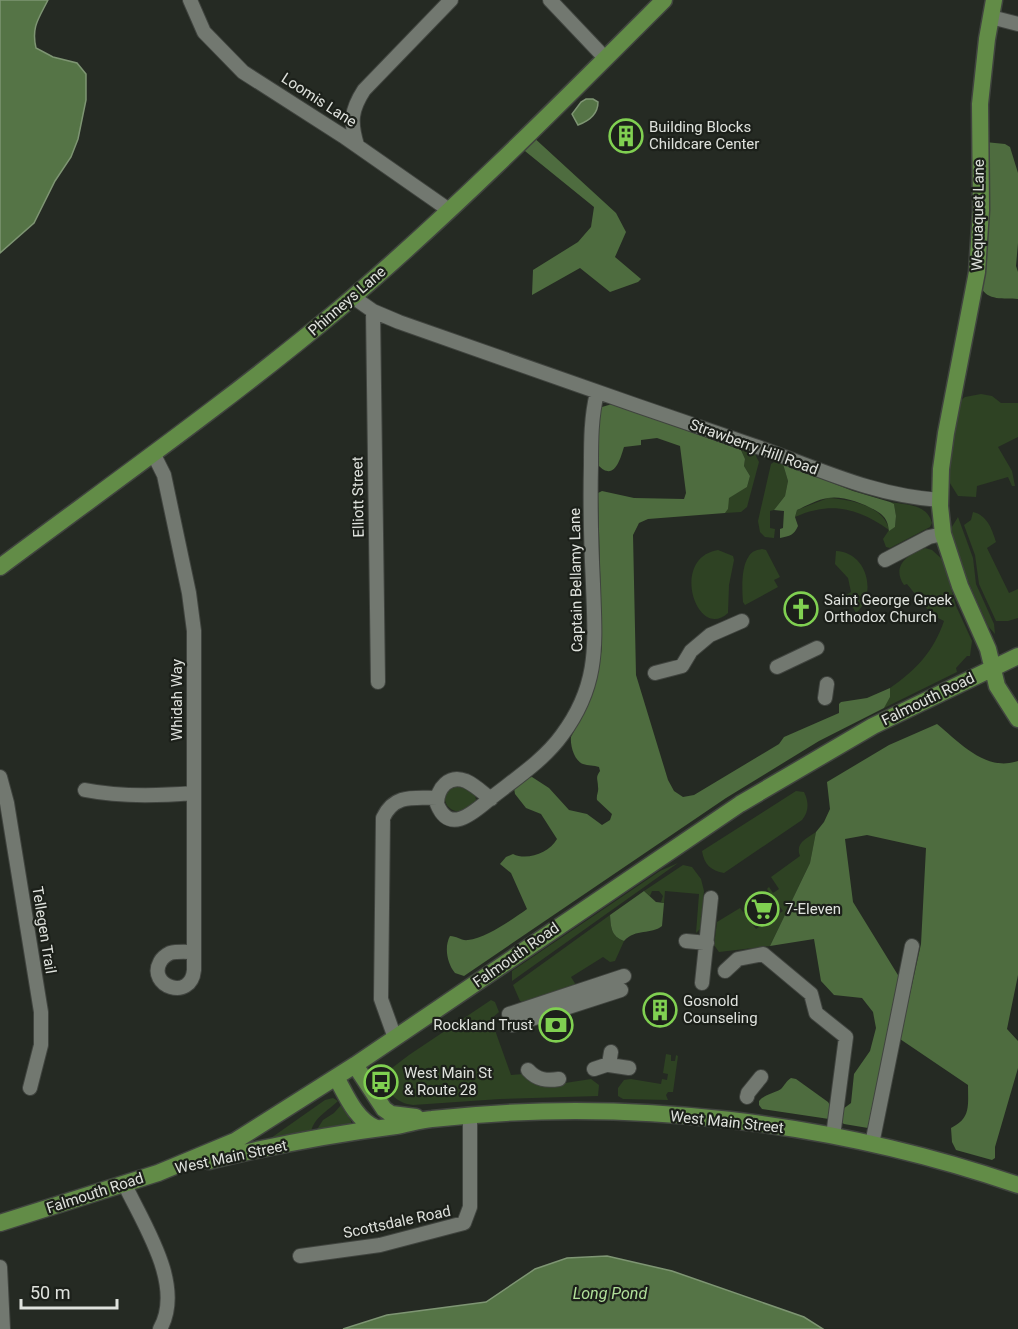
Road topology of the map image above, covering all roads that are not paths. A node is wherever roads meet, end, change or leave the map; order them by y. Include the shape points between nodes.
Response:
1 (190, 0) edge
2 (451, 0) edge
3 (550, 0) edge
4 (664, 0) edge
5 (993, 8) edge
6 (1018, 24) edge
7 (605, 58) junction
8 (357, 145) junction
9 (449, 210) junction
10 (353, 297) junction
11 (373, 311) junction
12 (597, 393) junction
13 (153, 453) junction
14 (940, 500) junction
15 (943, 534) junction
16 (885, 560) dead end
17 (0, 567) edge
18 (742, 621) dead end
19 (817, 648) dead end
20 (1018, 656) edge
21 (777, 667) dead end
22 (992, 667) junction
23 (655, 673) dead end
24 (378, 682) dead end
25 (1018, 719) edge
26 (0, 777) edge
27 (85, 790) dead end
28 (194, 793) junction
29 (437, 798) junction
30 (491, 799) junction
31 (711, 898) dead end
32 (687, 941) dead end
33 (707, 943) junction
34 (912, 946) dead end
35 (194, 952) dead end
36 (725, 971) dead end
37 (622, 983) dead end
38 (702, 983) dead end
39 (511, 1020) dead end
40 (394, 1038) junction
41 (356, 1065) junction
42 (629, 1068) dead end
43 (594, 1069) dead end
44 (528, 1070) dead end
45 (336, 1077) junction
46 (762, 1077) dead end
47 (559, 1079) dead end
48 (30, 1088) dead end
49 (747, 1097) dead end
50 (470, 1116) junction
51 (429, 1119) junction
52 (376, 1128) junction
53 (834, 1136) junction
54 (872, 1144) junction
55 (158, 1173) junction
56 (124, 1183) junction
57 (1018, 1185) edge
58 (0, 1223) edge
59 (300, 1256) dead end
60 (0, 1267) edge
61 (3, 1329) edge
62 (160, 1329) edge

1 - 8 street, Loomis Lane via 204,32 243,72
2 - 8 street via 364,90 351,121
3 - 7 street
4 - 7 main road, Phinneys Lane
5 - 6 street
5 - 14 main road, Wequaquet Lane via 979,114 981,210 977,272 946,432
7 - 9 main road, Phinneys Lane
8 - 9 street, Loomis Lane
9 - 10 main road, Phinneys Lane
10 - 11 street, Strawberry Hill Road
10 - 13 main road, Phinneys Lane
11 - 12 street, Strawberry Hill Road
11 - 24 street, Elliott Street
12 - 14 street, Strawberry Hill Road via 866,488
12 - 30 street, Captain Bellamy Lane via 592,430 595,647 591,674 583,701 556,744
13 - 17 main road, Phinneys Lane
13 - 28 street, Whidah Way via 164,475 193,619
14 - 15 main road
15 - 16 street
15 - 22 main road
18 - 23 street via 710,635 691,651 682,666
19 - 21 street
20 - 22 main road, Falmouth Road
22 - 25 main road via 997,686
22 - 40 main road, Falmouth Road via 873,726 740,804
26 - 48 street, Tellegen Trail via 41,1011 41,1045
27 - 28 street via 106,795
28 - 35 street, Whidah Way
29 - 30 street via 443,785 458,779
29 - 30 street, Captain Bellamy Lane via 441,812 455,820 467,818
29 - 40 street via 398,801 388,807 383,819 381,999
31 - 33 street
32 - 33 street
33 - 38 street
34 - 54 street
36 - 53 street via 738,959 764,954 811,994 816,1013 846,1037
37 - 39 street
40 - 41 main road, Falmouth Road
41 - 45 main road, Falmouth Road
41 - 51 main road, West Main Street via 384,1109 400,1116
42 - 43 street via 610,1058 609,1064
44 - 47 street via 542,1079
45 - 52 main road via 360,1117
45 - 55 main road, Falmouth Road via 235,1141
46 - 49 street
50 - 51 main road, West Main Street
50 - 53 main road, West Main Street via 540,1112 660,1114
50 - 59 street, Scottsdale Road via 470,1208 464,1223 380,1245
51 - 52 main road, West Main Street
52 - 55 main road, West Main Street
53 - 54 main road, West Main Street
54 - 57 main road, West Main Street
55 - 56 main road, Falmouth Road
56 - 58 main road, Falmouth Road
56 - 62 street via 166,1275 168,1305
60 - 61 street

